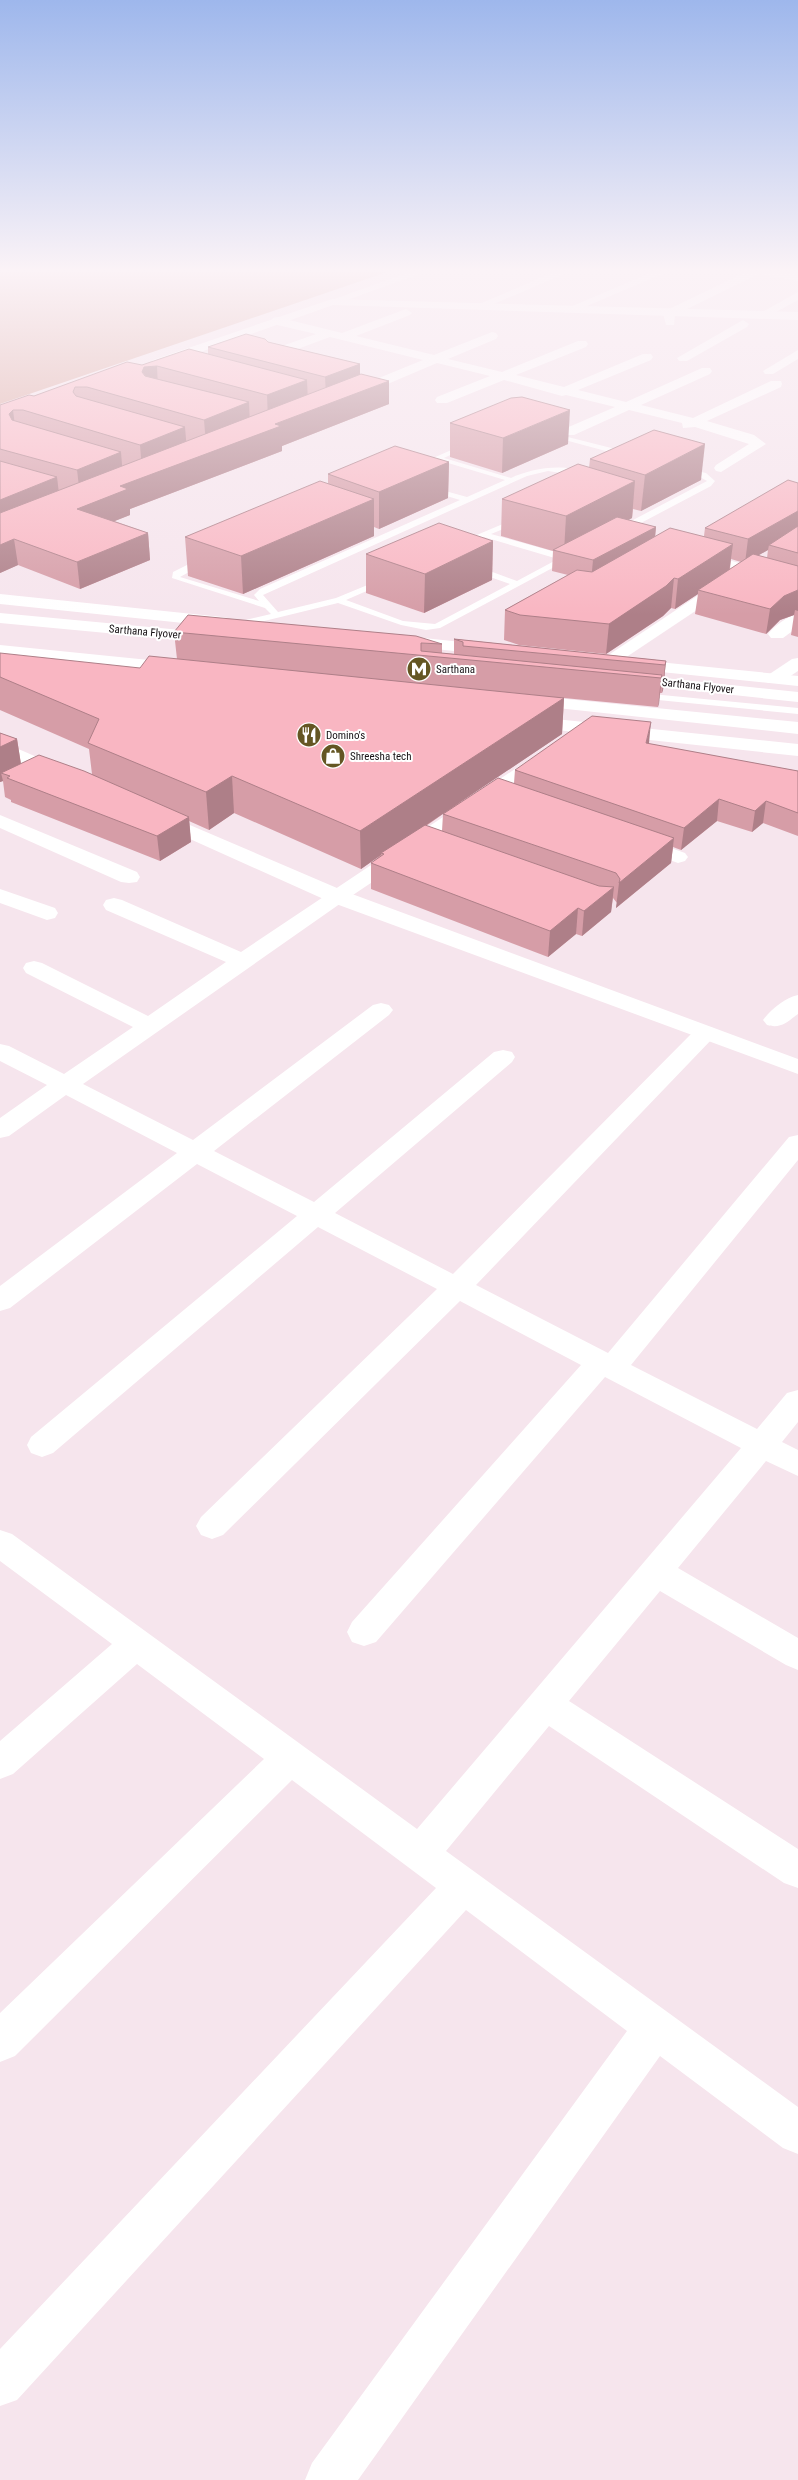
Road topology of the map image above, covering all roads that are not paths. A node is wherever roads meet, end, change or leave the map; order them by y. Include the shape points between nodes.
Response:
1 (377, 384) edge
2 (484, 384) edge
3 (535, 384) edge
4 (583, 384) edge
5 (678, 384) edge
6 (776, 384) dead end
7 (565, 391) junction
8 (339, 399) edge
9 (548, 399) dead end
10 (442, 400) dead end
11 (628, 406) junction
12 (694, 422) junction
13 (677, 431) dead end
14 (542, 432) edge
15 (569, 432) edge
16 (471, 443) edge
17 (636, 457) edge
18 (438, 458) junction
19 (675, 467) edge
20 (722, 468) dead end
21 (411, 470) edge
22 (589, 477) edge
23 (511, 480) junction
24 (422, 486) edge
25 (468, 500) junction
26 (529, 515) edge
27 (636, 515) dead end
28 (645, 518) junction
29 (377, 533) edge
30 (485, 535) junction
31 (386, 536) junction
32 (610, 536) edge
33 (453, 549) edge
34 (683, 552) edge
35 (574, 554) edge
36 (217, 555) edge
37 (565, 559) junction
38 (765, 559) edge
39 (464, 565) edge
40 (749, 569) junction
41 (392, 576) edge
42 (517, 584) junction
43 (798, 585) edge
44 (0, 599) edge
45 (339, 600) junction
46 (266, 606) junction
47 (276, 615) junction
48 (0, 618) edge
49 (798, 619) edge
50 (289, 629) edge
51 (777, 634) dead end
52 (236, 636) junction
53 (0, 650) edge
54 (511, 652) edge
55 (607, 662) junction
56 (798, 663) edge
57 (498, 665) edge
58 (192, 669) edge
59 (774, 679) junction
60 (798, 681) edge
61 (510, 695) joint
62 (635, 695) dead end
63 (798, 697) edge
64 (798, 711) edge
65 (798, 720) edge
66 (509, 721) edge
67 (586, 728) junction
68 (798, 728) edge
69 (0, 747) edge
70 (798, 750) edge
71 (45, 768) junction
72 (22, 780) edge
73 (81, 784) edge
74 (136, 808) edge
75 (0, 821) edge
76 (623, 838) edge
77 (422, 840) junction
78 (450, 849) edge
79 (678, 857) dead end
80 (129, 877) dead end
81 (0, 895) edge
82 (336, 896) junction
83 (114, 905) dead end
84 (47, 913) dead end
85 (242, 961) junction
86 (34, 968) dead end
87 (798, 1002) edge
88 (381, 1010) dead end
89 (775, 1020) dead end
90 (150, 1026) junction
91 (705, 1033) junction
92 (0, 1052) edge
93 (503, 1057) dead end
94 (798, 1067) edge
95 (65, 1085) junction
96 (0, 1130) edge
97 (798, 1143) edge
98 (196, 1152) junction
99 (316, 1215) junction
100 (457, 1287) junction
101 (0, 1301) edge
102 (606, 1365) junction
103 (798, 1401) edge
104 (42, 1445) dead end
105 (761, 1445) junction
106 (798, 1464) edge
107 (212, 1526) dead end
108 (2, 1547) edge
109 (656, 1572) junction
110 (364, 1632) dead end
111 (136, 1644) junction
112 (798, 1655) edge
113 (545, 1704) junction
114 (290, 1758) junction
115 (0, 1763) edge
116 (420, 1854) junction
117 (798, 1870) edge
118 (463, 1886) junction
119 (655, 2028) junction
120 (0, 2041) edge
121 (798, 2133) edge
122 (0, 2383) edge
123 (329, 2480) edge

1 - 8 street
2 - 10 street
3 - 7 street
4 - 7 street
5 - 11 street
6 - 12 street
7 - 9 street
7 - 11 street
11 - 12 street
11 - 15 street
12 - 13 street
12 - 20 street via 749,438 758,444
14 - 17 lane
16 - 18 lane
18 - 21 lane
18 - 23 lane
19 - 28 lane via 703,475 711,481
22 - 23 lane via 577,472 548,469
23 - 25 lane
24 - 25 lane
25 - 31 lane
26 - 30 lane
27 - 28 lane
28 - 32 lane
29 - 31 lane
30 - 33 lane
30 - 37 lane
31 - 46 lane via 263,591 258,595
34 - 40 street
35 - 37 lane
36 - 46 lane via 181,570 176,578
37 - 42 lane
38 - 40 street
39 - 42 lane
40 - 43 street
40 - 55 street
41 - 45 lane
42 - 45 lane via 437,626 429,627 415,626
44 - 52 street
45 - 47 lane
46 - 47 lane
47 - 52 lane
48 - 52 street, Sarthana Flyover
49 - 51 street
50 - 52 street
53 - 58 street
54 - 57 street via 388,647 450,660
55 - 59 street
55 - 63 street, Sarthana Flyover via 591,668
56 - 59 street
59 - 60 street
61 - 65 lane
61 - 68 street
62 - 64 lane
66 - 67 street
67 - 70 street
67 - 77 street via 504,796
69 - 71 street
71 - 72 street
71 - 73 street
74 - 82 street
75 - 80 street
76 - 79 street
77 - 78 street
77 - 82 street
81 - 84 street
82 - 85 street
82 - 91 street
83 - 85 street
85 - 90 street
86 - 90 street
87 - 89 street
88 - 98 street
90 - 95 street
91 - 94 street
91 - 100 street
92 - 95 street
93 - 99 street
95 - 96 street
95 - 98 street
97 - 102 street
98 - 99 street
98 - 101 street
99 - 100 street
99 - 104 street
100 - 102 street
100 - 107 street
102 - 105 street
102 - 110 street
103 - 105 street
105 - 106 street
105 - 109 street
108 - 111 street
109 - 112 street
109 - 113 street
111 - 114 street
111 - 115 street
113 - 116 street
113 - 117 street
114 - 116 street
114 - 120 street
116 - 118 street
118 - 119 street
118 - 122 street
119 - 121 street
119 - 123 street

